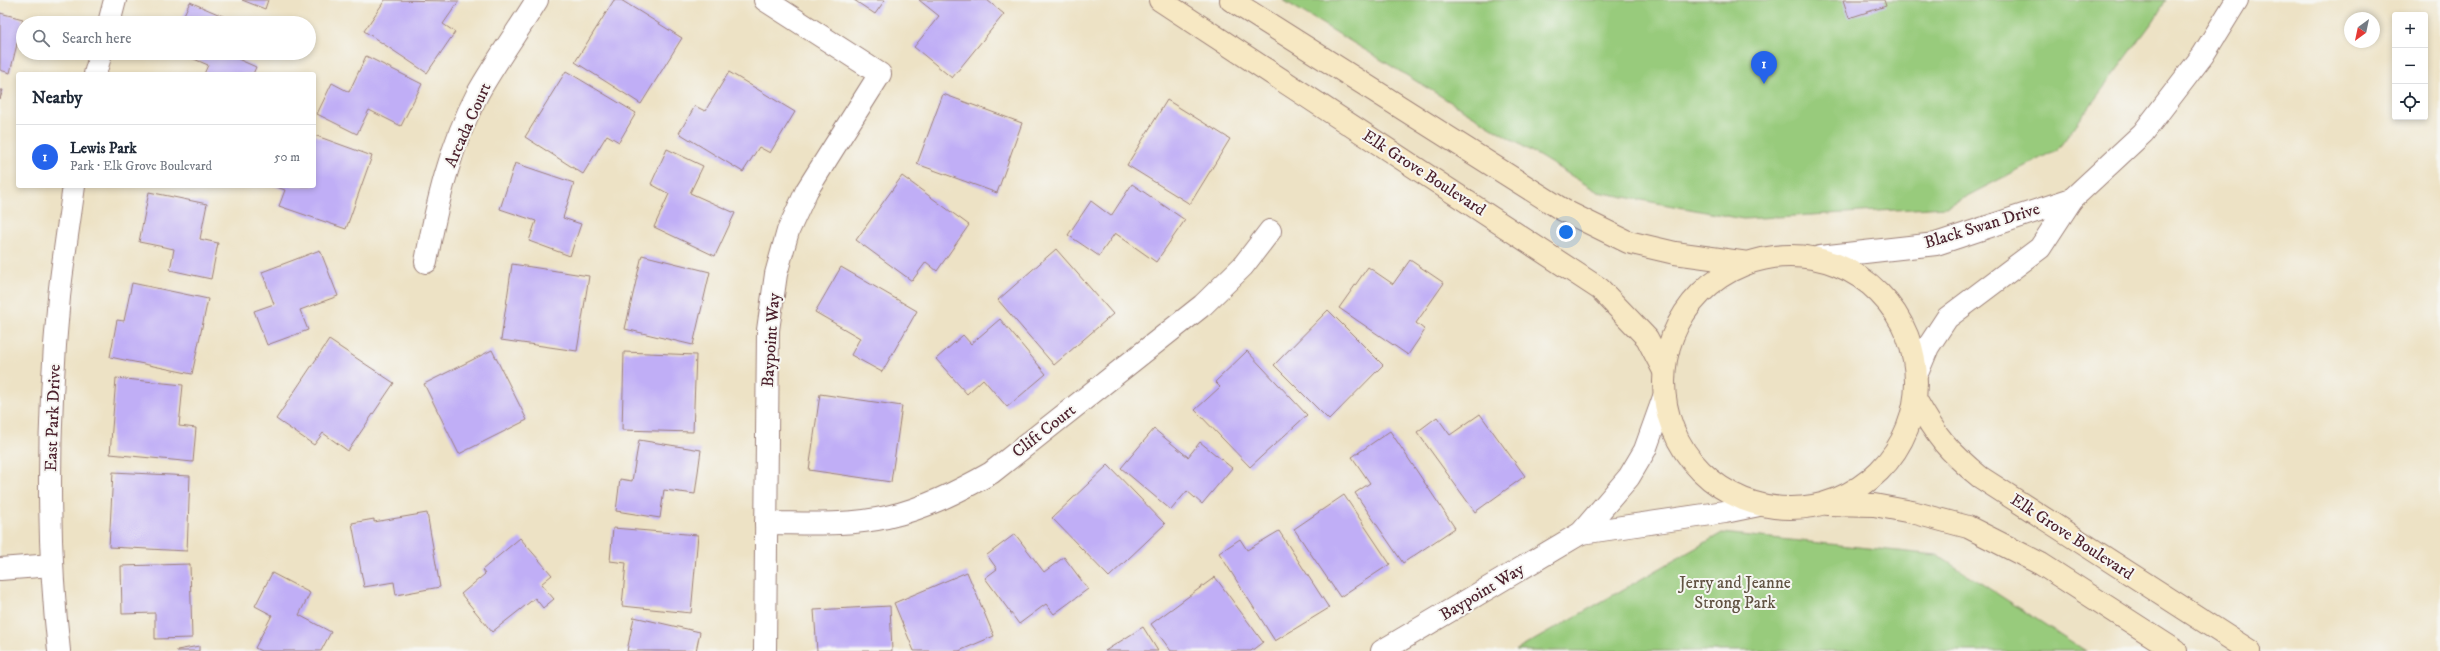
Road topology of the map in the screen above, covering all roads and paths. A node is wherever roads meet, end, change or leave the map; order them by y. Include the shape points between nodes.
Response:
1 (115, 0) edge
2 (537, 0) edge
3 (765, 0) edge
4 (1160, 0) edge
5 (1231, 0) edge
6 (2237, 0) edge
7 (111, 16) edge
8 (99, 60) edge
9 (96, 72) edge
10 (74, 188) edge
11 (2072, 199) junction
12 (1270, 231) dead end
13 (1820, 257) junction
14 (426, 262) dead end
15 (1748, 263) junction
16 (1664, 371) junction
17 (1918, 371) junction
18 (1664, 397) junction
19 (1916, 400) junction
20 (1824, 504) junction
21 (1759, 505) junction
22 (766, 523) junction
23 (1581, 533) junction
24 (52, 565) junction
25 (0, 569) edge
26 (59, 651) edge
27 (765, 651) edge
28 (1382, 651) edge
29 (2176, 651) edge
30 (2250, 651) edge

1 - 7 street
2 - 14 street, Arcada Court via 478,93 458,139 439,196
3 - 22 street, Baypoint Way via 880,74 807,190 788,231 776,274 768,330
4 - 16 main road, Elk Grove Boulevard via 1600,289 1647,338
5 - 15 main road via 1563,210 1628,242 1675,253
6 - 11 street, Black Swan Drive via 2203,55 2143,133
8 - 9 street
10 - 24 street, East Park Drive via 59,297 51,424
11 - 13 street, Black Swan Drive via 1936,244
11 - 17 street, Black Swan Drive via 2040,248 1947,318 1928,347
12 - 22 street, Clift Court via 1243,266 1203,305 991,473 952,495 888,517 832,524
13 - 15 main road via 1782,255
13 - 17 main road via 1862,280 1892,311 1909,344
15 - 16 main road via 1709,285 1682,315 1668,346
16 - 18 main road
17 - 19 main road
18 - 21 main road via 1673,429 1695,466 1726,493
18 - 23 street, Baypoint Way via 1645,450 1629,477
19 - 20 main road via 1906,434 1894,454 1863,485
19 - 30 main road, Elk Grove Boulevard via 1931,428 1951,454 1980,477
20 - 21 main road via 1802,508
20 - 29 main road via 1874,505 1968,527 2040,564
21 - 23 street, Baypoint Way
22 - 27 street, Baypoint Way
23 - 28 street, Baypoint Way
24 - 25 street
24 - 26 street, East Park Drive

